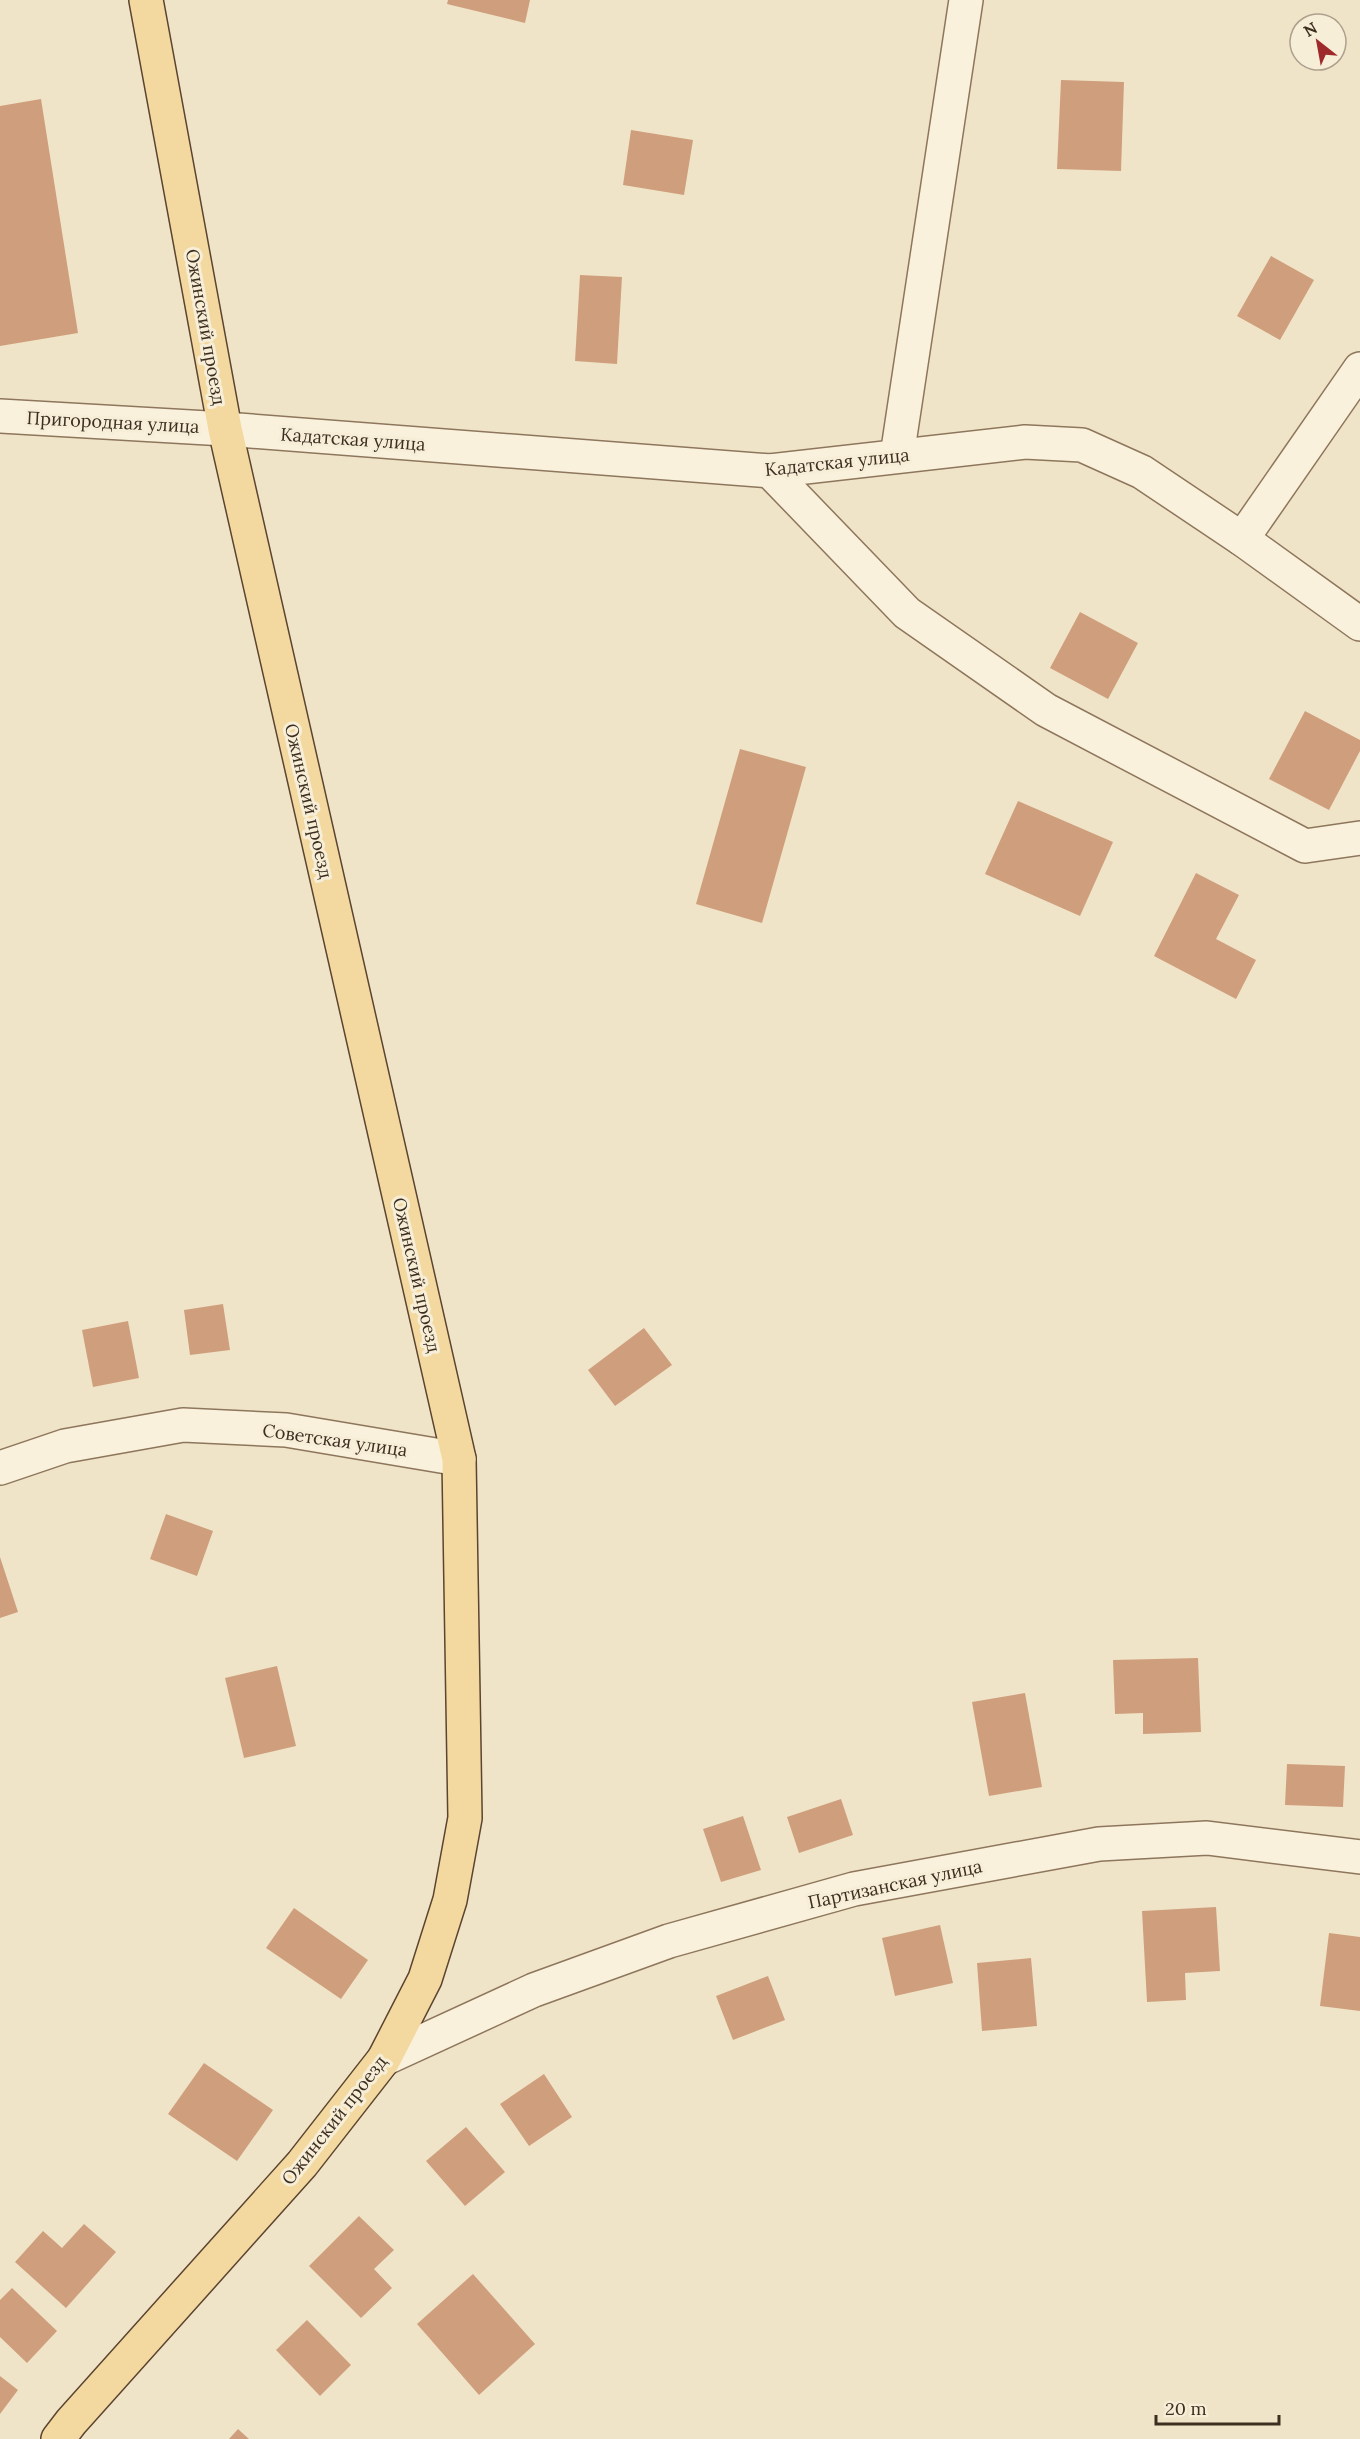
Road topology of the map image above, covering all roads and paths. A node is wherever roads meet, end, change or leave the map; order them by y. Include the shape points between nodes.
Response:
1 (146, 0) edge
2 (966, 0) edge
3 (1360, 369) edge
4 (0, 416) edge
5 (225, 429) junction
6 (897, 456) junction
7 (770, 471) junction
8 (1242, 539) junction
9 (1360, 624) edge
10 (1360, 838) edge
11 (459, 1459) junction
12 (0, 1468) edge
13 (1360, 1857) edge
14 (384, 2059) junction
15 (58, 2439) edge

1 - 5 main road, Ожинский проезд
2 - 6 street
3 - 8 street
4 - 5 street, Пригородная улица
5 - 7 street, Кадатская улица
5 - 11 main road, Ожинский проезд
6 - 7 street, Кадатская улица
6 - 8 street, Кадатская улица via 1025,442 1082,445 1142,472
7 - 10 street via 907,613 1046,710 1305,846
8 - 9 street, Кадатская улица
11 - 12 street, Советская улица via 286,1430 183,1425 65,1446
11 - 14 main road, Ожинский проезд via 465,1818 450,1900 424,1979
13 - 14 street, Партизанская улица via 1207,1838 1099,1844 854,1889 658,1945 534,1990
14 - 15 main road, Ожинский проезд via 302,2164

